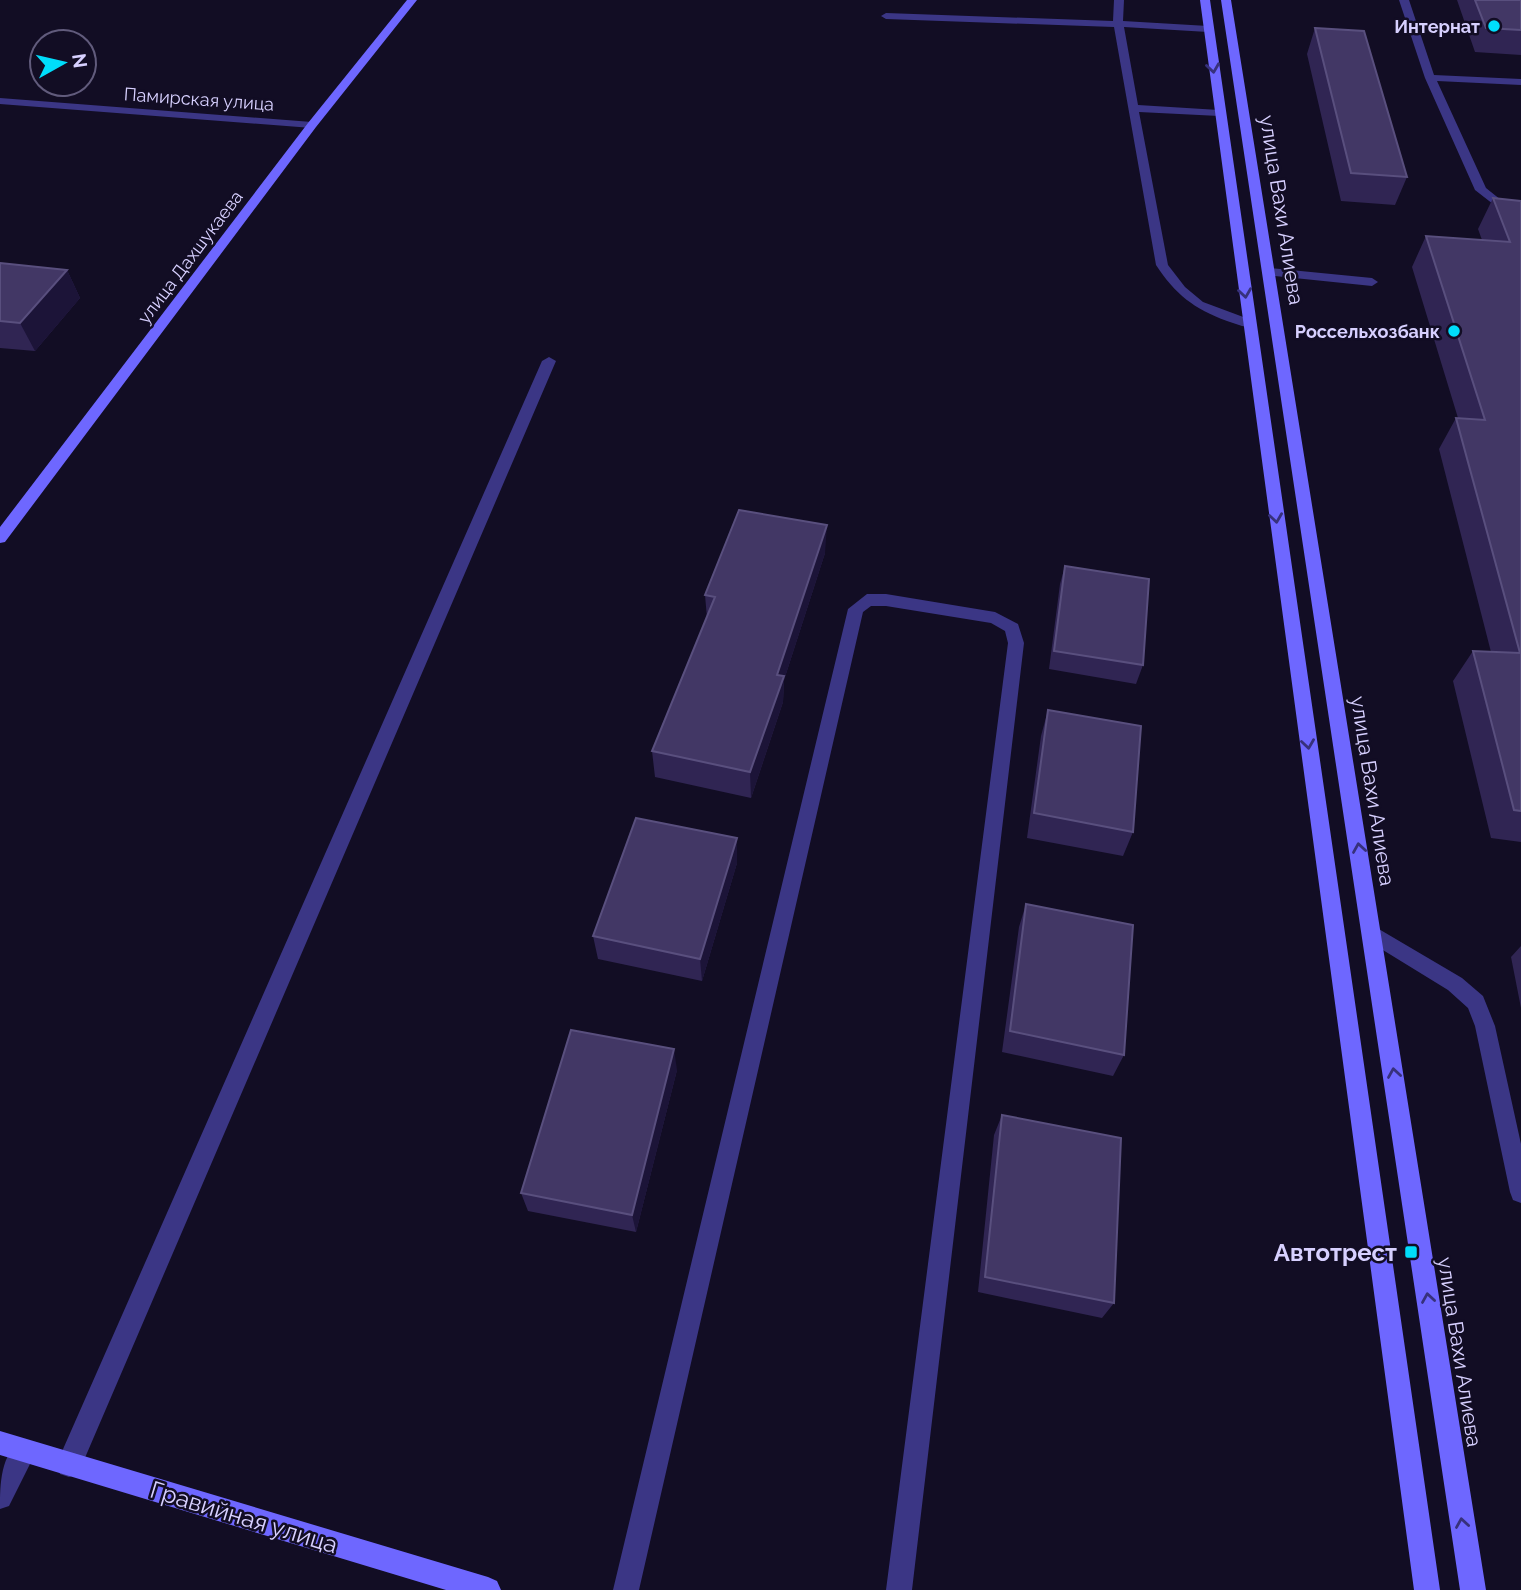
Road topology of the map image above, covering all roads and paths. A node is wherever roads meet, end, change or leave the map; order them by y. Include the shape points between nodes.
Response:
1 (412, 0) edge
2 (1119, 0) edge
3 (1205, 0) edge
4 (1226, 0) edge
5 (1404, 0) edge
6 (886, 16) dead end
7 (1118, 24) junction
8 (1208, 29) junction
9 (1430, 78) junction
10 (1521, 82) edge
11 (0, 101) edge
12 (1134, 108) junction
13 (1219, 113) junction
14 (312, 125) junction
15 (1521, 208) edge
16 (1269, 272) junction
17 (1372, 282) dead end
18 (1249, 324) junction
19 (549, 360) dead end
20 (0, 538) edge
21 (1373, 933) junction
22 (1521, 1192) edge
23 (0, 1443) edge
24 (24, 1452) junction
25 (69, 1465) junction
26 (0, 1497) edge
27 (488, 1590) edge
28 (626, 1590) edge
29 (899, 1590) edge
30 (1427, 1590) edge
31 (1473, 1590) edge

1 - 14 main road, улица Дахшукаева
2 - 7 street
3 - 8 main road
4 - 16 main road, улица Вахи Алиева
5 - 9 street
6 - 7 street
7 - 8 street
7 - 12 street
8 -> 13 main road
9 - 10 street
9 - 15 street via 1481,190 1497,202
11 - 14 street, Памирская улица
12 - 13 street
12 - 18 street via 1162,265 1176,289 1196,305
13 -> 18 main road
14 - 20 main road, улица Дахшукаева
16 - 17 street
21 -> 16 main road, улица Вахи Алиева
18 -> 30 main road
19 - 25 street
21 - 22 street via 1476,1002
31 -> 21 main road, улица Вахи Алиева
23 - 24 main road, Гравийная улица
24 - 25 main road, Гравийная улица
24 - 26 street
25 - 27 main road, Гравийная улица
28 - 29 street via 856,609 867,600 886,600 995,618 1012,628 1016,643

